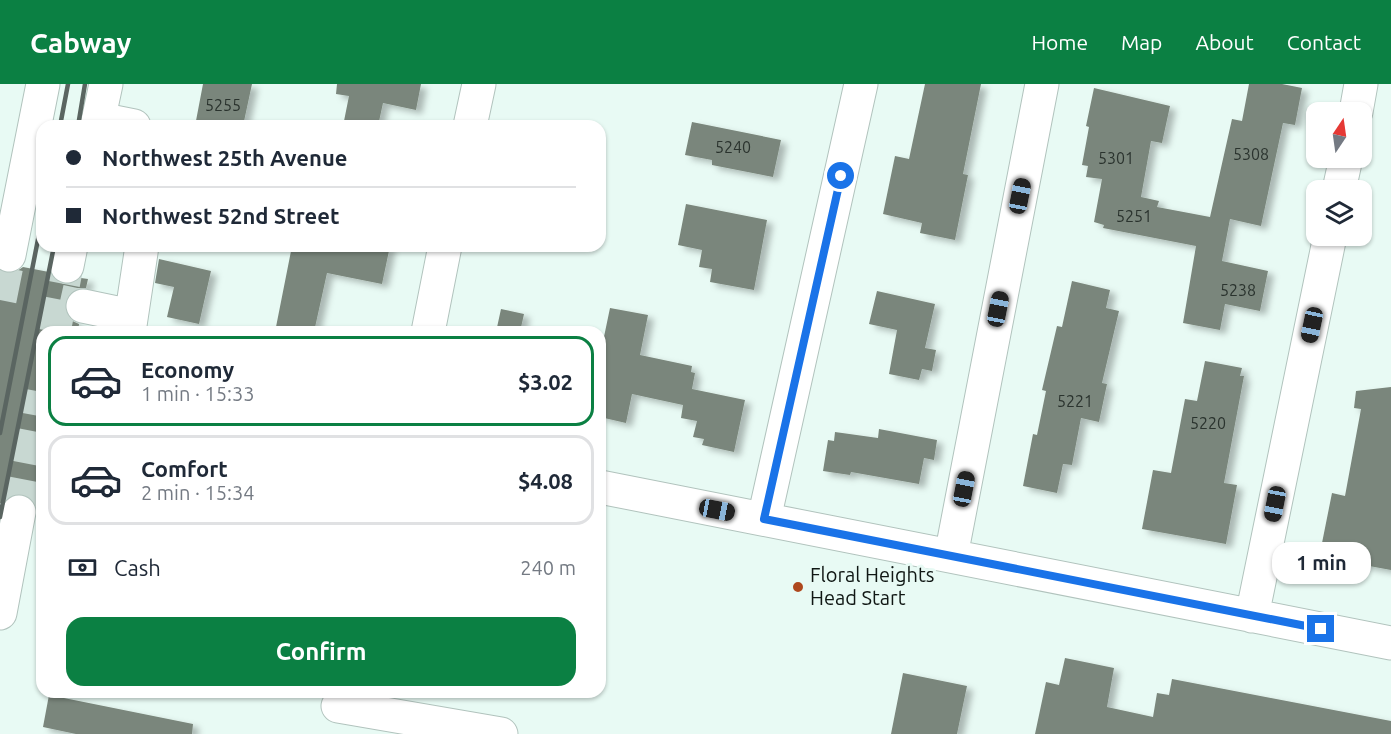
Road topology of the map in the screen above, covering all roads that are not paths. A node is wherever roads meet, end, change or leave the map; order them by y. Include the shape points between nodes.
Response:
1 (43, 84) edge
2 (106, 84) edge
3 (479, 84) edge
4 (861, 84) edge
5 (1041, 84) edge
6 (1361, 84) edge
7 (1358, 102) edge
8 (98, 120) edge
9 (471, 120) edge
10 (1328, 246) edge
11 (141, 252) edge
12 (445, 252) edge
13 (9, 255) tunnel mouth
14 (83, 306) tunnel mouth
15 (130, 324) edge
16 (429, 326) edge
17 (606, 488) edge
18 (19, 512) tunnel mouth
19 (764, 519) junction
20 (951, 556) junction
21 (0, 613) edge
22 (1252, 616) junction
23 (1391, 643) edge
24 (337, 710) edge
25 (501, 734) edge

1 - 13 street
2 - 8 street
3 - 9 street
4 - 19 street
5 - 20 street
6 - 7 street
10 - 22 street
11 - 15 street
12 - 16 street
14 - 15 street
17 - 19 street
18 - 21 street
19 - 20 street
20 - 22 street
22 - 23 street
24 - 25 street

